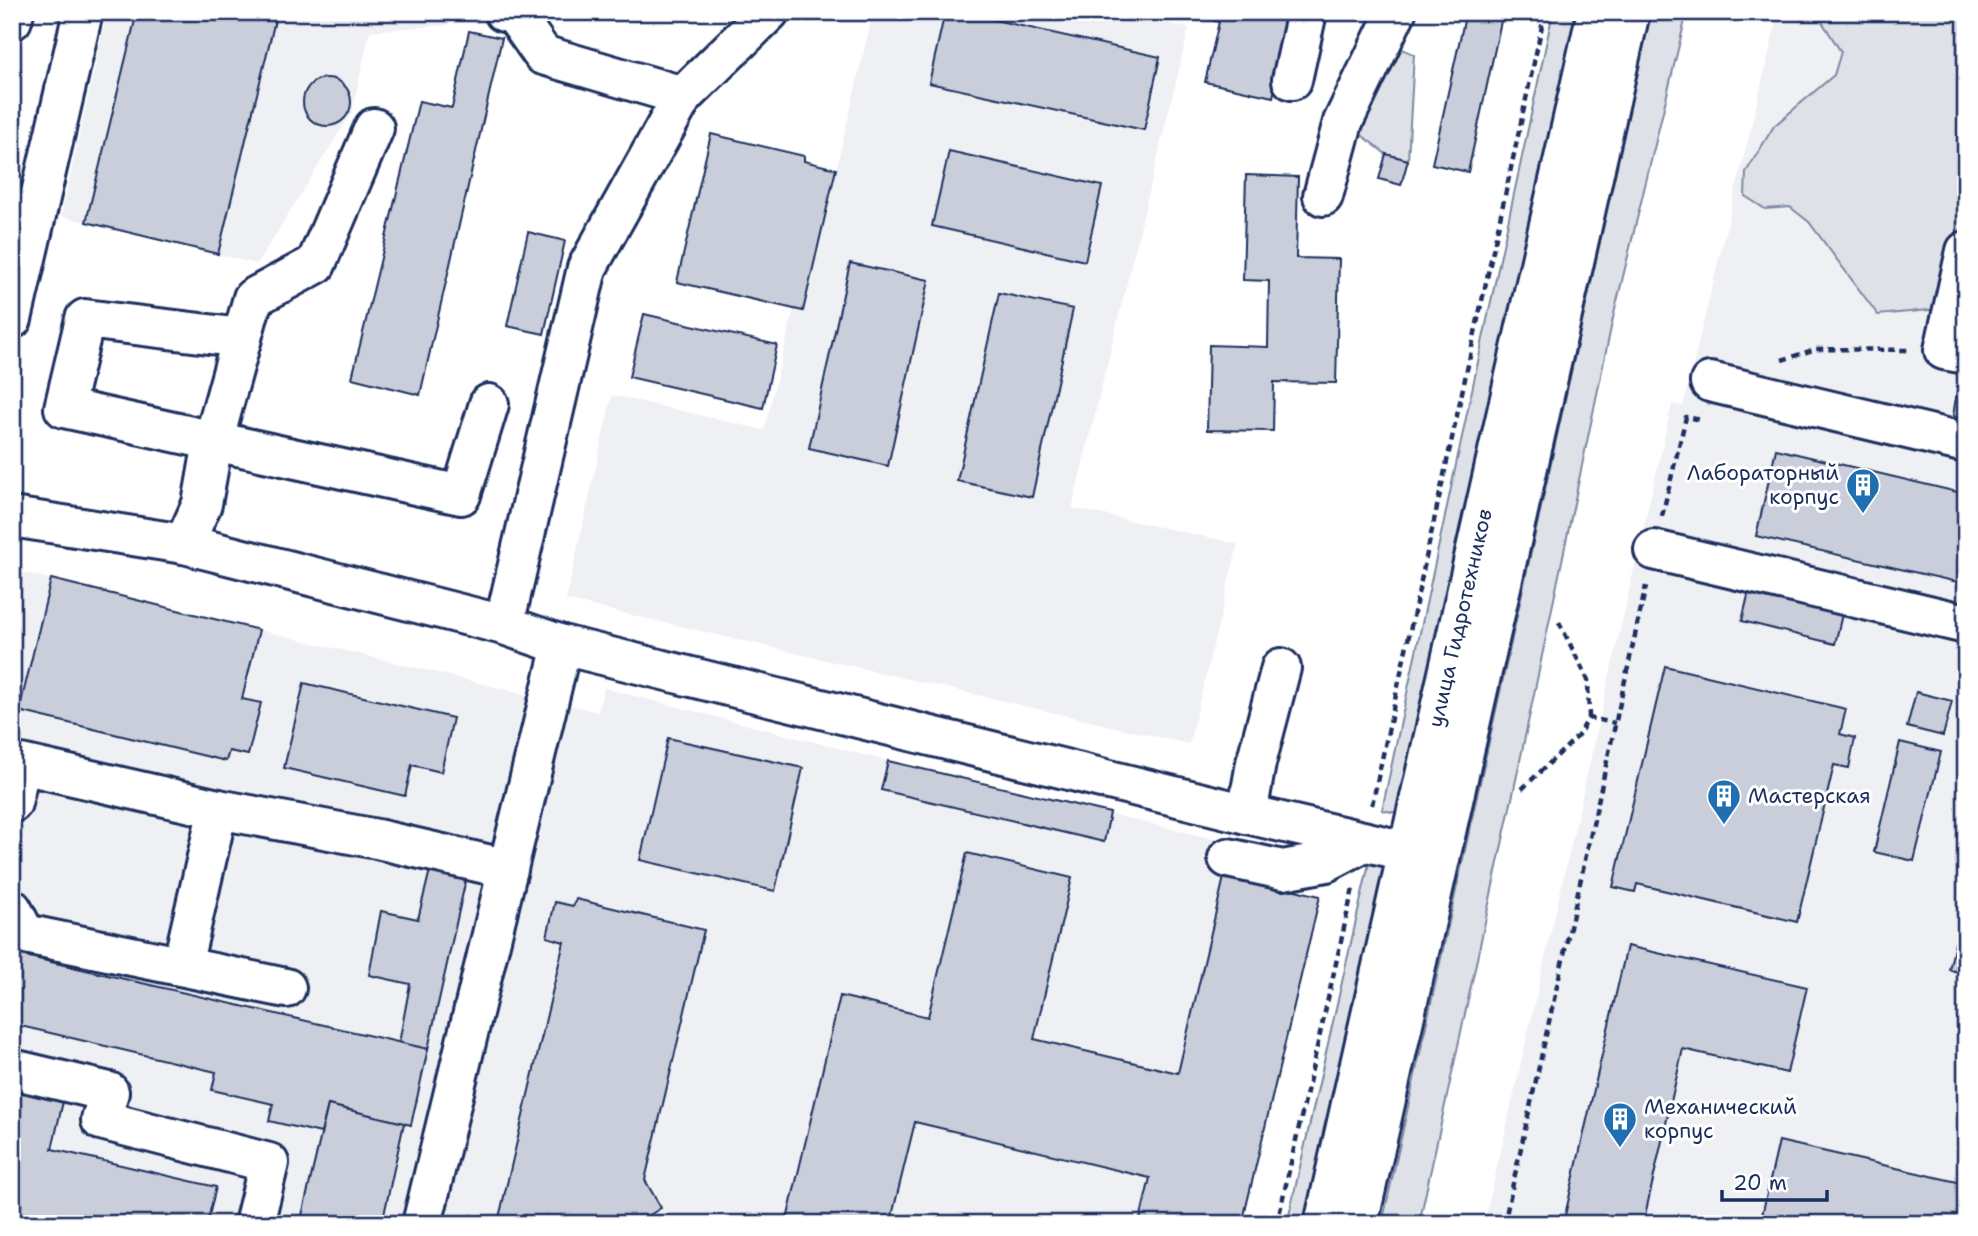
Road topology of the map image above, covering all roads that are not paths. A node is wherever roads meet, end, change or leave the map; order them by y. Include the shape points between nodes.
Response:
1 (14, 12) edge
2 (83, 12) edge
3 (505, 12) edge
4 (769, 12) edge
5 (1307, 12) edge
6 (1396, 12) edge
7 (1597, 12) edge
8 (1630, 12) edge
9 (12, 20) edge
10 (1292, 80) dead end
11 (683, 96) junction
12 (374, 128) dead end
13 (1323, 196) dead end
14 (1966, 251) edge
15 (12, 320) edge
16 (242, 338) junction
17 (1955, 352) edge
18 (1710, 382) road end
19 (489, 404) dead end
20 (213, 442) junction
21 (1966, 443) edge
22 (17, 512) edge
23 (184, 544) junction
24 (1654, 550) road end
25 (1966, 624) edge
26 (504, 625) junction
27 (562, 645) junction
28 (1281, 668) dead end
29 (12, 803) edge
30 (218, 809) junction
31 (1247, 814) junction
32 (1364, 842) junction
33 (1424, 855) junction
34 (1228, 858) dead end
35 (508, 869) junction
36 (12, 909) edge
37 (181, 965) junction
38 (286, 988) dead end
39 (12, 1069) edge
40 (254, 1224) edge
41 (422, 1224) edge
42 (1324, 1224) edge
43 (1359, 1224) edge

1 - 9 street
2 - 15 street
3 - 11 street via 515,15 543,55
4 - 11 street
5 - 10 street
6 - 13 street via 1343,122
7 - 33 street, улица Гидротехников
8 - 33 street, улица Гидротехников
11 - 26 street via 587,268
12 - 16 street via 316,264 253,298
14 - 17 street
16 - 20 street
16 - 20 street via 85,319 64,408
18 - 21 street
19 - 20 street via 461,495
20 - 23 street via 202,504
22 - 23 street
23 - 26 street
24 - 25 street
26 - 27 street
27 - 31 street
27 - 35 street
28 - 31 street
29 - 30 street via 21,764
30 - 35 street
30 - 37 street
31 - 32 street
32 - 33 street
32 - 34 street via 1326,862 1283,870
33 - 42 street, улица Гидротехников
33 - 43 street, улица Гидротехников
35 - 41 street
36 - 37 street via 25,934
37 - 38 street
39 - 40 street via 108,1092 102,1120 269,1163

